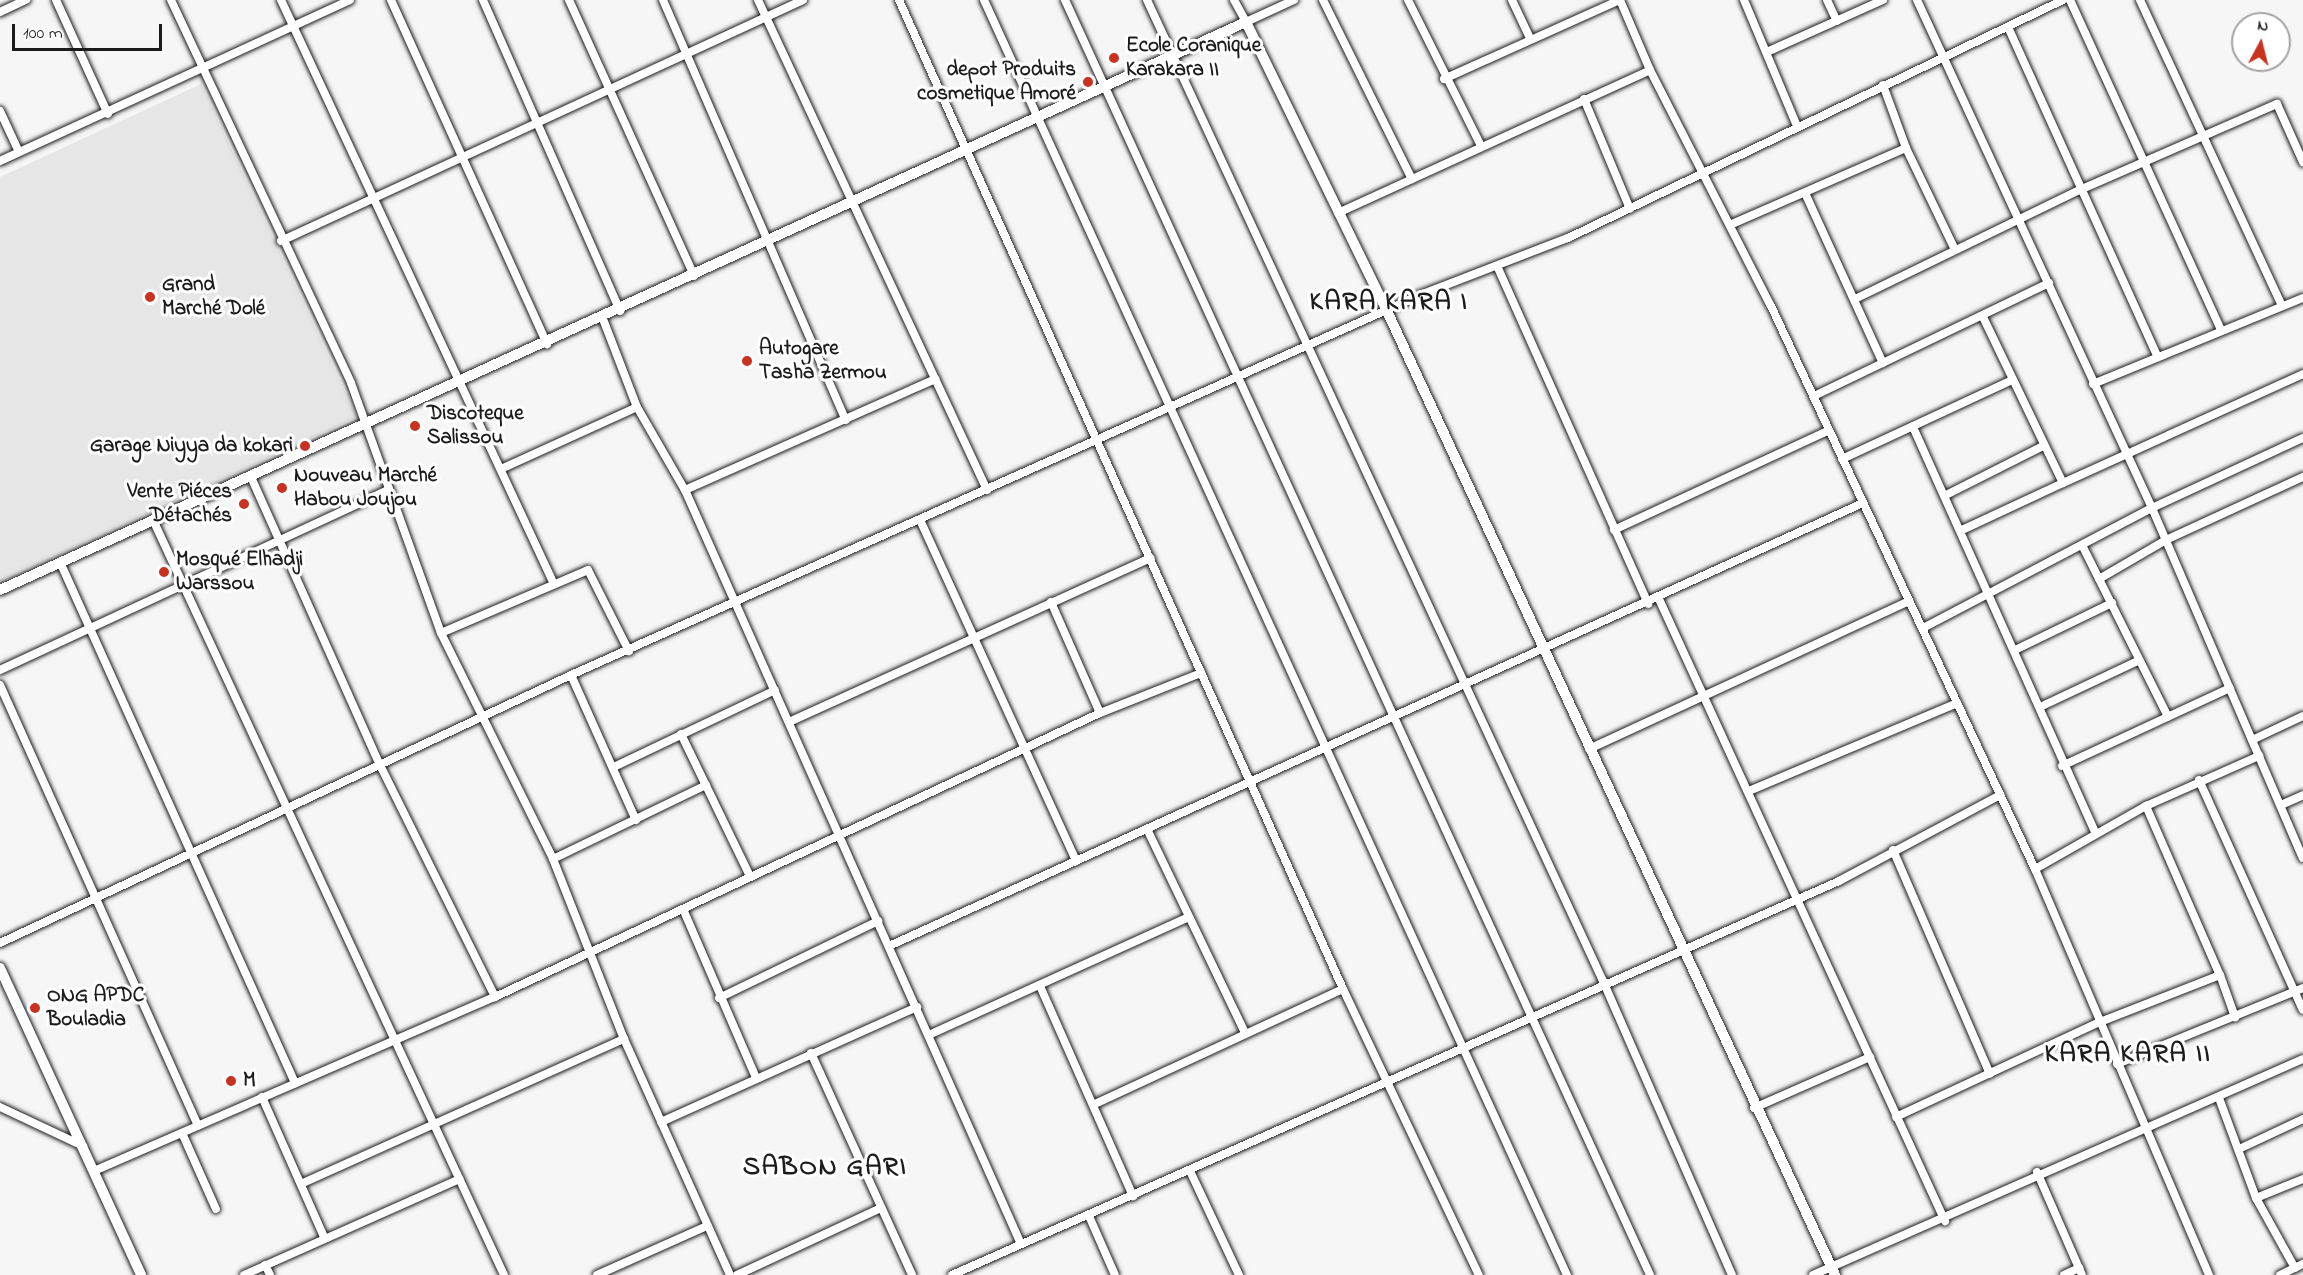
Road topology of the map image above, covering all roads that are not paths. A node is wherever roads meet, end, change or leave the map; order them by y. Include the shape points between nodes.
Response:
1 (26, 0) edge
2 (56, 0) edge
3 (171, 0) edge
4 (281, 0) edge
5 (350, 0) edge
6 (392, 0) edge
7 (483, 0) edge
8 (569, 0) edge
9 (663, 0) edge
10 (758, 0) edge
11 (803, 0) edge
12 (899, 0) edge
13 (984, 0) edge
14 (1065, 0) edge
15 (1147, 0) edge
16 (1234, 0) edge
17 (1294, 0) edge
18 (1323, 0) edge
19 (1408, 0) edge
20 (1512, 0) edge
21 (1620, 0) edge
22 (1744, 0) edge
23 (1827, 0) edge
24 (1883, 0) edge
25 (1917, 0) edge
26 (2062, 0) edge
27 (2070, 0) edge
28 (2140, 0) edge
29 (0, 12) edge
30 (765, 17) junction
31 (1837, 21) junction
32 (1246, 22) junction
33 (293, 26) junction
34 (2008, 27) junction
35 (1530, 38) junction
36 (1769, 51) junction
37 (688, 55) junction
38 (1946, 56) junction
39 (1173, 58) junction
40 (1650, 70) junction
41 (202, 71) junction
42 (1444, 79) junction
43 (1883, 85) junction
44 (1108, 86) junction
45 (611, 89) junction
46 (1584, 99) junction
47 (0, 111) edge
48 (108, 114) junction
49 (1036, 118) junction
50 (538, 122) junction
51 (1797, 126) junction
52 (2201, 137) junction
53 (1479, 144) junction
54 (1906, 148) junction
55 (966, 150) junction
56 (19, 152) junction
57 (463, 155) junction
58 (0, 161) edge
59 (2144, 161) junction
60 (2303, 162) edge
61 (1706, 172) junction
62 (1412, 179) junction
63 (2082, 189) junction
64 (1805, 193) junction
65 (370, 198) junction
66 (853, 201) junction
67 (1630, 209) junction
68 (1338, 213) junction
69 (2020, 219) junction
70 (1732, 224) junction
71 (281, 241) junction
72 (770, 242) junction
73 (1955, 250) junction
74 (1498, 268) junction
75 (694, 276) junction
76 (2049, 283) junction
77 (1855, 298) junction
78 (2303, 298) edge
79 (2282, 306) junction
80 (620, 311) junction
81 (1388, 311) junction
82 (1983, 317) junction
83 (603, 319) junction
84 (2221, 330) junction
85 (546, 344) junction
86 (1307, 347) junction
87 (2158, 357) junction
88 (1883, 363) junction
89 (2303, 374) edge
90 (1237, 378) junction
91 (935, 379) junction
92 (2010, 381) junction
93 (459, 384) junction
94 (2093, 384) junction
95 (1814, 396) junction
96 (637, 407) junction
97 (1170, 408) junction
98 (846, 420) junction
99 (364, 426) junction
100 (1913, 427) junction
101 (1829, 430) junction
102 (2303, 438) edge
103 (1097, 443) junction
104 (2043, 446) junction
105 (2128, 455) junction
106 (1842, 459) junction
107 (501, 468) junction
108 (251, 477) junction
109 (2303, 477) edge
110 (2063, 483) junction
111 (388, 489) junction
112 (685, 490) junction
113 (987, 490) junction
114 (1946, 495) junction
115 (1863, 503) junction
116 (2152, 508) junction
117 (154, 522) junction
118 (921, 522) junction
119 (1614, 530) junction
120 (1962, 530) junction
121 (2166, 540) junction
122 (281, 542) junction
123 (2082, 545) junction
124 (1152, 558) junction
125 (60, 562) junction
126 (2098, 579) junction
127 (553, 582) junction
128 (182, 585) junction
129 (0, 590) edge
130 (1990, 594) junction
131 (1659, 599) junction
132 (1910, 601) junction
133 (1051, 602) junction
134 (2112, 603) junction
135 (1648, 604) junction
136 (737, 605) junction
137 (1923, 628) junction
138 (88, 629) junction
139 (441, 633) junction
140 (975, 635) junction
141 (1541, 650) junction
142 (2014, 650) junction
143 (629, 651) junction
144 (2140, 660) junction
145 (0, 670) edge
146 (1201, 673) junction
147 (571, 675) junction
148 (0, 685) edge
149 (1462, 686) junction
150 (2230, 688) junction
151 (775, 690) junction
152 (1705, 697) junction
153 (1957, 703) junction
154 (2040, 706) junction
155 (1100, 713) junction
156 (485, 716) junction
157 (2303, 716) edge
158 (1393, 717) junction
159 (2168, 717) junction
160 (789, 722) junction
161 (681, 734) junction
162 (2252, 741) junction
163 (1324, 749) junction
164 (1589, 749) junction
165 (1022, 750) junction
166 (2259, 756) junction
167 (616, 766) junction
168 (2062, 766) junction
169 (381, 767) junction
170 (1250, 780) junction
171 (2199, 780) junction
172 (706, 785) junction
173 (1749, 792) junction
174 (2000, 795) junction
175 (2303, 795) edge
176 (2281, 805) junction
177 (2146, 806) junction
178 (287, 811) junction
179 (636, 820) junction
180 (1147, 829) junction
181 (841, 834) junction
182 (2096, 834) junction
183 (1893, 850) junction
184 (196, 853) junction
185 (2303, 858) edge
186 (553, 859) junction
187 (1076, 861) junction
188 (2035, 869) junction
189 (750, 876) junction
190 (97, 898) junction
191 (1796, 899) junction
192 (683, 909) junction
193 (1187, 918) junction
194 (879, 921) junction
195 (0, 943) edge
196 (889, 946) junction
197 (1679, 949) junction
198 (590, 951) junction
199 (0, 968) edge
200 (2220, 975) junction
201 (1603, 981) junction
202 (1040, 986) junction
203 (1343, 989) junction
204 (2299, 989) edge
205 (495, 996) junction
206 (719, 998) junction
207 (917, 1007) junction
208 (2303, 1010) edge
209 (2235, 1017) junction
210 (1531, 1018) junction
211 (2100, 1022) junction
212 (1245, 1033) junction
213 (931, 1034) junction
214 (397, 1038) junction
215 (624, 1039) junction
216 (1464, 1048) junction
217 (811, 1053) junction
218 (1870, 1057) junction
219 (2303, 1059) edge
220 (2117, 1064) junction
221 (1990, 1074) junction
222 (756, 1078) junction
223 (1390, 1081) junction
224 (295, 1083) junction
225 (262, 1097) junction
226 (2219, 1098) junction
227 (1095, 1104) junction
228 (0, 1107) edge
229 (1753, 1109) junction
230 (1896, 1117) junction
231 (2303, 1119) edge
232 (662, 1122) junction
233 (430, 1125) junction
234 (198, 1126) junction
235 (2147, 1128) junction
236 (182, 1133) junction
237 (83, 1146) junction
238 (2239, 1149) junction
239 (94, 1171) junction
240 (1190, 1171) junction
241 (2037, 1172) junction
242 (460, 1179) junction
243 (2303, 1179) edge
244 (303, 1183) junction
245 (1132, 1196) junction
246 (2256, 1198) junction
247 (881, 1208) junction
248 (216, 1209) dead end
249 (1089, 1216) junction
250 (1945, 1221) junction
251 (707, 1226) junction
252 (324, 1237) junction
253 (1021, 1244) junction
254 (265, 1265) junction
255 (2299, 1266) edge
256 (1833, 1271) edge
257 (2081, 1272) edge
258 (141, 1275) edge
259 (244, 1275) edge
260 (270, 1275) edge
261 (504, 1275) edge
262 (597, 1275) edge
263 (730, 1275) edge
264 (737, 1275) edge
265 (912, 1275) edge
266 (952, 1275) edge
267 (1115, 1275) edge
268 (1239, 1275) edge
269 (1479, 1275) edge
270 (1567, 1275) edge
271 (1650, 1275) edge
272 (1732, 1275) edge
273 (1813, 1275) edge
274 (2064, 1275) edge
275 (2210, 1275) edge
276 (2280, 1275) edge

1 - 29 street
2 - 48 street
3 - 41 street
4 - 33 street
5 - 33 street
6 - 57 street
7 - 50 street
8 - 45 street
9 - 37 street
10 - 30 street
11 - 30 street
12 - 55 street
13 - 49 street
14 - 44 street
15 - 39 street
16 - 32 street
17 - 32 street
18 - 62 street
19 - 42 street
20 - 35 street
21 - 35 street
21 - 40 street
22 - 36 street
23 - 31 street
24 - 31 street
25 - 38 street
26 - 34 street
27 - 59 street
28 - 52 street
30 - 37 street
30 - 66 street
31 - 36 street
32 - 39 street
32 - 68 street
33 - 41 street
33 - 65 street
34 - 38 street
34 - 63 street
35 - 42 street
36 - 51 street
37 - 45 street
37 - 72 street
38 - 43 street
38 - 69 street
39 - 44 street
39 - 86 street
40 - 46 street
40 - 61 street
41 - 48 street
41 - 71 street
42 - 53 street
43 - 51 street
43 - 54 street
44 - 49 street
44 - 90 street
45 - 50 street
45 - 75 street
46 - 53 street
46 - 67 street
47 - 56 street
48 - 56 street
49 - 55 street
49 - 97 street
50 - 57 street
50 - 80 street
51 - 61 street
52 - 59 street
52 - 60 street via 2277,104
52 - 79 street
53 - 62 street
54 - 64 street
54 - 73 street
55 - 66 street
55 - 103 street
56 - 58 street
57 - 65 street
57 - 85 street
59 - 63 street
59 - 84 street
61 - 67 street
61 - 70 street
62 - 68 street
63 - 69 street
63 - 87 street
64 - 70 street
64 - 77 street
65 - 71 street
65 - 93 street
66 - 72 street
66 - 91 street
67 - 74 street
68 - 81 street
69 - 73 street
69 - 76 street
70 - 95 street
71 - 99 street via 351,382
72 - 75 street
72 - 98 street
73 - 77 street
74 - 81 street
74 - 119 street
75 - 80 street
76 - 82 street
76 - 94 street
77 - 88 street
78 - 79 street
79 - 84 street
80 - 83 street
81 - 86 street
81 - 141 street
82 - 88 street
82 - 92 street
83 - 85 street
83 - 96 street
84 - 87 street
85 - 93 street
86 - 90 street
86 - 149 street
87 - 94 street
88 - 95 street
89 - 105 street
90 - 97 street
90 - 158 street
91 - 98 street
91 - 113 street
92 - 100 street
92 - 104 street
93 - 99 street
93 - 107 street
94 - 105 street
95 - 101 street
96 - 107 street
96 - 112 street
97 - 103 street
97 - 163 street
98 - 112 street
99 - 108 street
99 - 111 street
100 - 106 street
100 - 114 street
101 - 106 street
101 - 119 street
102 - 116 street
103 - 113 street
103 - 124 street
104 - 110 street
104 - 114 street
105 - 110 street
105 - 116 street
106 - 115 street
107 - 127 street
108 - 117 street
108 - 122 street
109 - 121 street
110 - 120 street
111 - 122 street
111 - 139 street
112 - 136 street
113 - 118 street
114 - 120 street
115 - 131 street
115 - 132 street
116 - 121 street
116 - 123 street
117 - 125 street
117 - 128 street
118 - 136 street
118 - 140 street
119 - 135 street
120 - 130 street
121 - 126 street
121 - 150 street
122 - 128 street
122 - 169 street
123 - 126 street
123 - 130 street
124 - 133 street
124 - 146 street
125 - 129 street
125 - 138 street
126 - 134 street
127 - 139 street
127 - 143 street via 588,570
128 - 138 street
128 - 178 street
130 - 137 street
130 - 142 street
131 - 135 street
131 - 152 street
132 - 137 street
132 - 152 street
133 - 140 street
133 - 155 street
134 - 142 street
134 - 144 street
135 - 141 street
136 - 143 street
136 - 151 street
137 - 153 street
138 - 145 street
138 - 184 street
139 - 156 street
140 - 160 street
140 - 165 street
141 - 149 street
141 - 164 street
142 - 154 street
143 - 147 street
144 - 154 street
144 - 159 street
146 - 155 street
146 - 170 street
147 - 156 street
147 - 167 street
148 - 190 street
149 - 158 street
149 - 201 street
150 - 159 street
150 - 162 street
151 - 160 street
151 - 161 street
152 - 164 street
152 - 173 street
153 - 173 street
153 - 174 street
154 - 168 street
155 - 165 street
156 - 169 street
156 - 186 street
157 - 162 street
158 - 163 street
158 - 210 street
159 - 168 street
160 - 181 street
161 - 167 street
161 - 172 street
162 - 166 street
163 - 170 street
163 - 216 street
164 - 197 street
165 - 181 street
165 - 187 street
166 - 171 street
166 - 176 street
167 - 179 street
168 - 182 street
169 - 178 street
169 - 205 street
170 - 180 street
170 - 203 street
171 - 177 street
171 - 204 street
172 - 179 street
172 - 189 street
173 - 191 street
174 - 183 street
174 - 188 street
175 - 176 street
176 - 185 street
177 - 182 street
177 - 200 street
178 - 184 street
178 - 214 street
179 - 186 street
180 - 187 street
180 - 193 street
181 - 189 street
181 - 194 street
182 - 188 street
183 - 191 street
183 - 221 street
184 - 190 street
184 - 224 street
186 - 198 street
187 - 196 street
188 - 211 street
189 - 192 street
190 - 195 street
190 - 234 street
191 - 197 street
191 - 218 street
192 - 198 street
192 - 206 street
193 - 202 street
193 - 212 street
194 - 196 street
194 - 206 street
196 - 207 street
197 - 201 street
197 - 229 street
198 - 205 street
198 - 215 street
199 - 237 street
200 - 209 street
200 - 211 street
201 - 210 street
201 - 272 street
202 - 213 street
202 - 227 street
203 - 212 street
203 - 223 street
204 - 208 street
204 - 209 street
205 - 214 street
206 - 222 street
207 - 213 street
207 - 217 street
209 - 220 street
210 - 216 street
210 - 271 street
211 - 220 street
211 - 221 street
212 - 227 street
213 - 253 street
214 - 224 street
214 - 233 street
215 - 232 street
215 - 233 street
216 - 223 street
216 - 270 street
217 - 222 street
217 - 247 street
218 - 229 street
218 - 230 street
219 - 226 street
220 - 235 street
221 - 230 street
222 - 232 street
223 - 240 street
223 - 269 street
224 - 225 street
225 - 234 street
225 - 244 street
226 - 235 street
226 - 238 street
227 - 245 street
228 - 237 street
229 - 256 street
230 - 250 street
231 - 238 street
232 - 251 street
233 - 242 street
233 - 244 street
234 - 236 street
235 - 241 street
235 - 275 street
236 - 239 street
236 - 248 street
237 - 239 street
238 - 246 street
239 - 258 street
240 - 245 street
240 - 268 street
241 - 250 street
241 - 257 street
242 - 252 street
242 - 261 street
243 - 246 street
244 - 252 street
245 - 249 street
246 - 255 street
247 - 264 street
247 - 265 street
249 - 253 street
249 - 267 street
250 - 256 street
251 - 262 street
251 - 263 street
252 - 254 street
253 - 266 street
254 - 259 street
254 - 260 street
255 - 276 street
256 - 273 street
257 - 274 street

